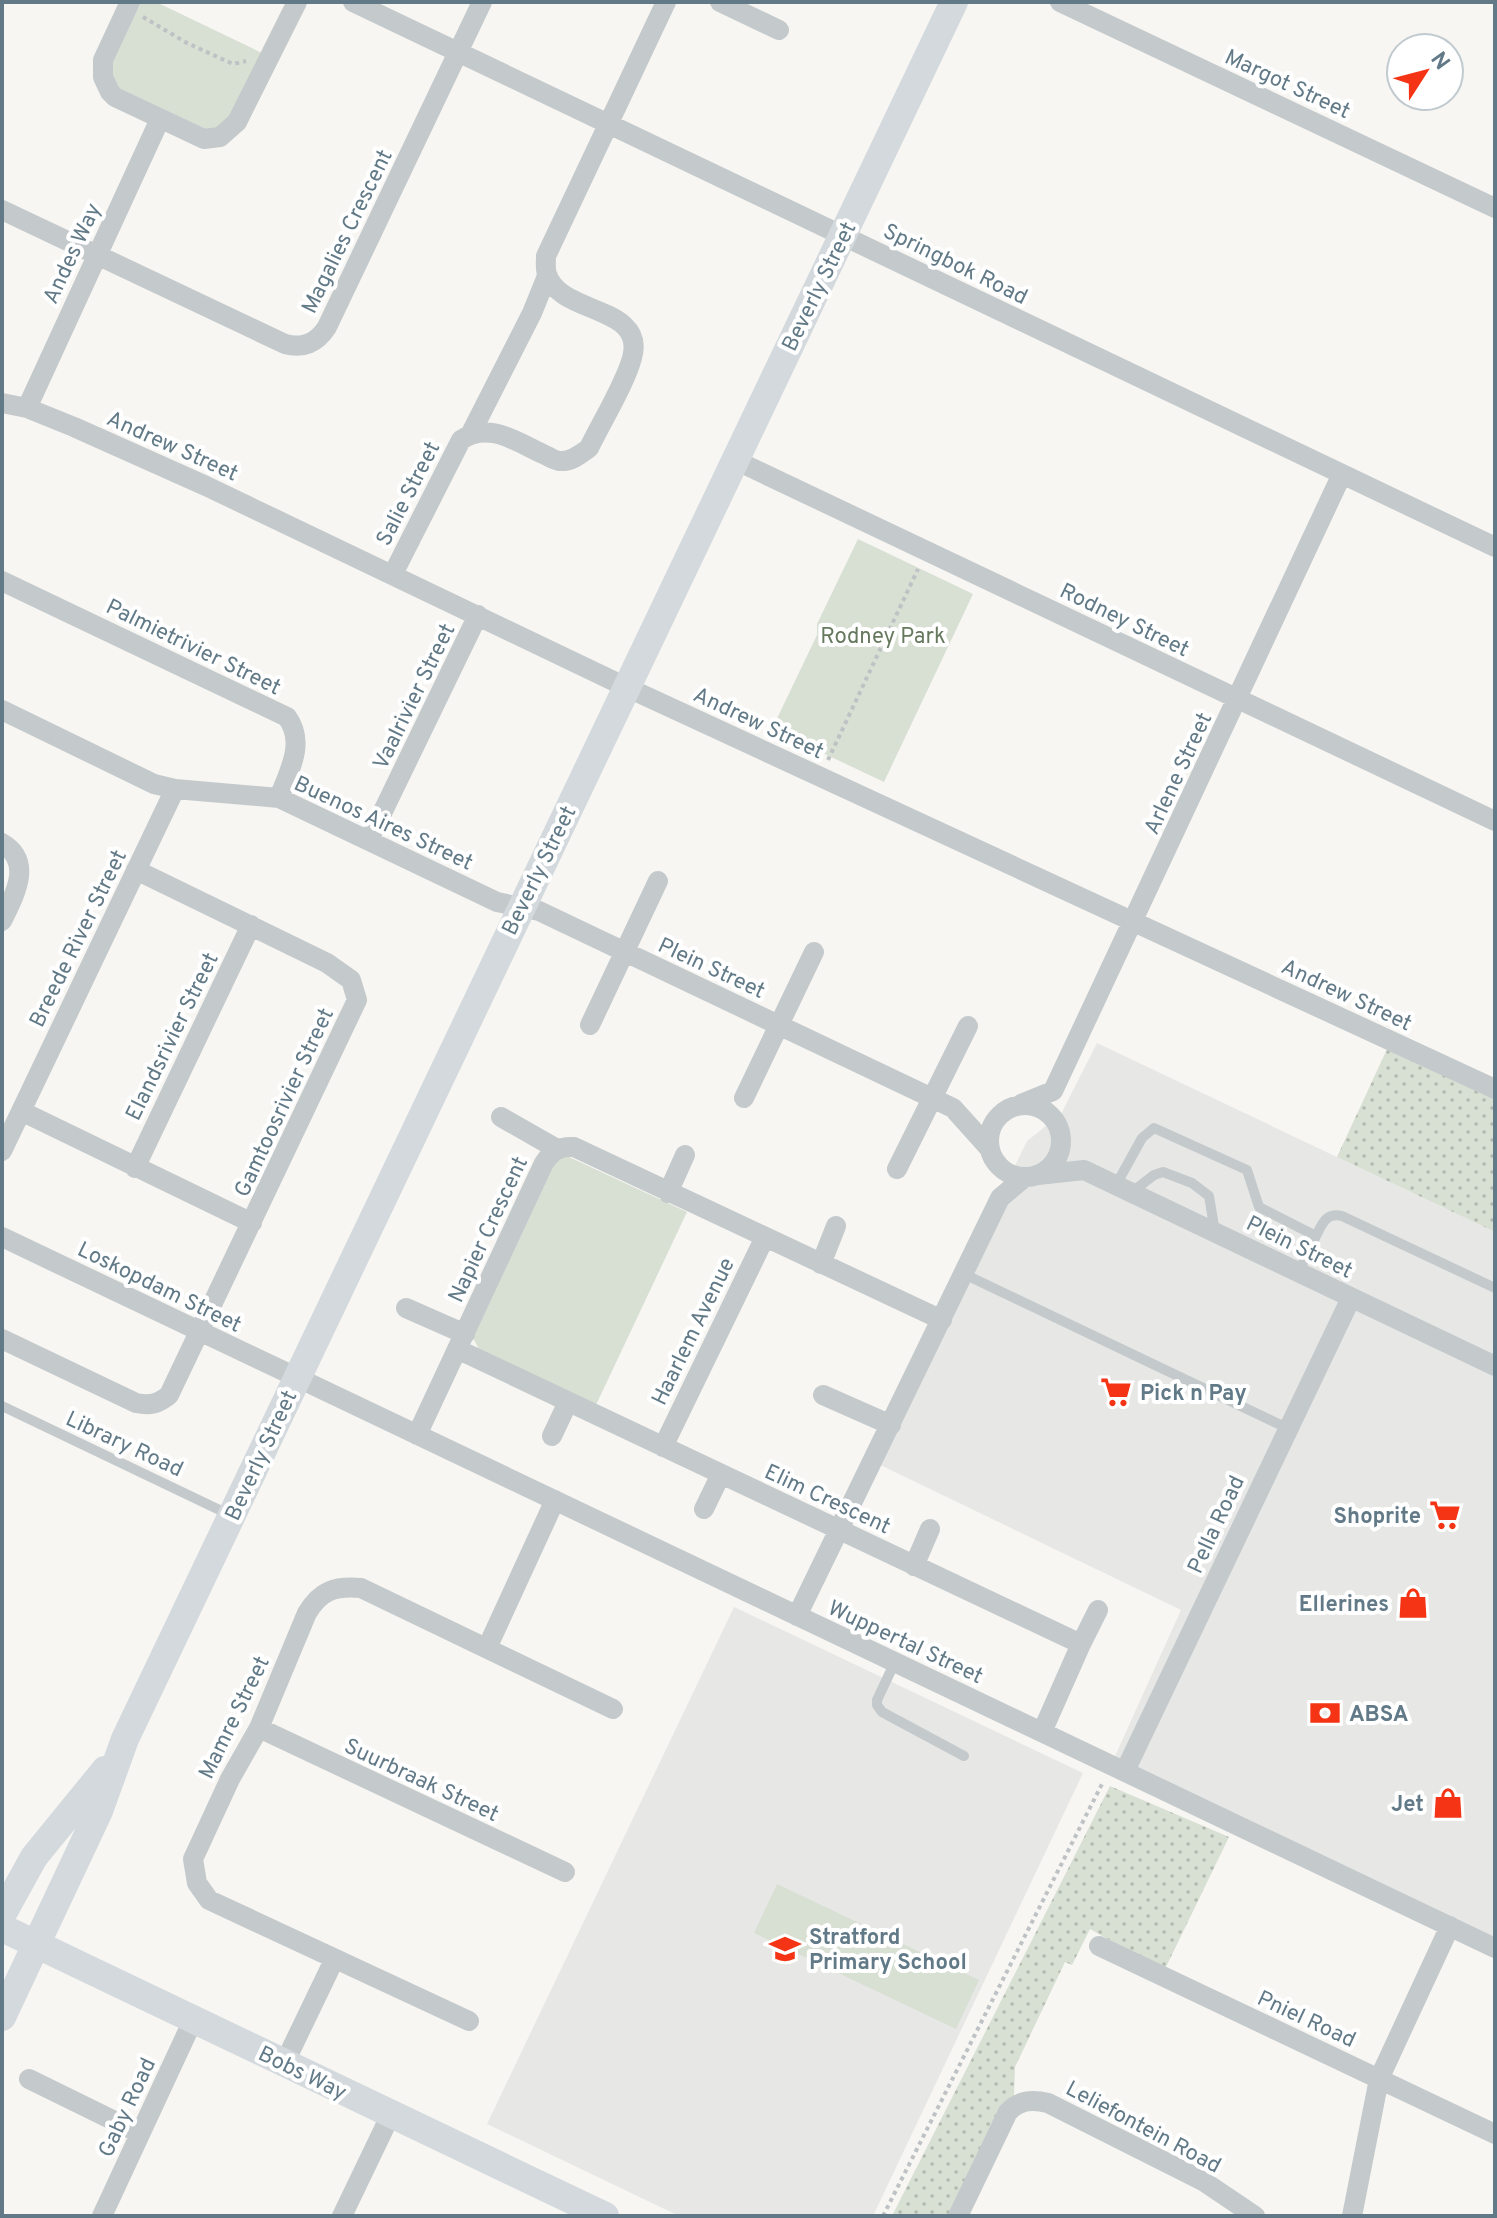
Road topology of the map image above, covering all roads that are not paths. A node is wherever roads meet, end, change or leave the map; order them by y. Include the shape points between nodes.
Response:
1 (297, 2) edge
2 (353, 2) edge
3 (482, 2) edge
4 (666, 2) edge
5 (720, 2) edge
6 (954, 2) edge
7 (1060, 2) edge
8 (130, 4) edge
9 (779, 30) dead end
10 (458, 52) junction
11 (160, 119) junction
12 (607, 123) junction
13 (1495, 208) edge
14 (2, 210) edge
15 (843, 235) junction
16 (97, 254) junction
17 (547, 276) junction
18 (2, 403) edge
19 (27, 408) junction
20 (471, 433) junction
21 (735, 460) junction
22 (1342, 474) junction
23 (1495, 547) edge
24 (393, 574) junction
25 (2, 581) edge
26 (478, 615) junction
27 (626, 687) junction
28 (1238, 700) junction
29 (2, 710) edge
30 (175, 789) junction
31 (279, 798) junction
32 (1495, 821) edge
33 (369, 840) junction
34 (2, 843) edge
35 (136, 870) junction
36 (658, 881) dead end
37 (520, 907) junction
38 (2, 921) edge
39 (1135, 922) junction
40 (251, 925) junction
41 (624, 952) junction
42 (814, 952) dead end
43 (590, 1025) dead end
44 (779, 1025) junction
45 (968, 1026) dead end
46 (1495, 1089) edge
47 (1053, 1091) junction
48 (744, 1098) dead end
49 (932, 1098) junction
50 (1015, 1106) junction
51 (953, 1108) junction
52 (21, 1111) junction
53 (501, 1117) dead end
54 (1060, 1136) junction
55 (557, 1149) junction
56 (2, 1151) edge
57 (991, 1154) junction
58 (685, 1155) dead end
59 (135, 1168) junction
60 (897, 1169) dead end
61 (1084, 1170) junction
62 (1031, 1176) junction
63 (1124, 1189) junction
64 (668, 1193) junction
65 (1000, 1198) junction
66 (252, 1223) junction
67 (836, 1226) dead end
68 (1215, 1232) junction
69 (1316, 1236) junction
70 (2, 1237) edge
71 (765, 1237) junction
72 (821, 1264) junction
73 (1298, 1273) junction
74 (964, 1274) junction
75 (1495, 1288) edge
76 (1351, 1298) junction
77 (406, 1308) dead end
78 (942, 1320) junction
79 (200, 1332) junction
80 (2, 1339) edge
81 (461, 1341) junction
82 (1495, 1366) edge
83 (297, 1378) junction
84 (823, 1395) dead end
85 (568, 1402) junction
86 (2, 1406) edge
87 (891, 1425) junction
88 (1287, 1428) junction
89 (417, 1435) junction
90 (552, 1436) dead end
91 (663, 1447) junction
92 (721, 1474) junction
93 (555, 1500) junction
94 (704, 1509) dead end
95 (232, 1516) junction
96 (930, 1529) dead end
97 (840, 1530) junction
98 (914, 1566) junction
99 (1098, 1610) dead end
100 (797, 1616) junction
101 (1081, 1644) junction
102 (487, 1648) junction
103 (895, 1662) junction
104 (613, 1709) dead end
105 (259, 1728) junction
106 (1042, 1732) junction
107 (125, 1739) junction
108 (964, 1756) dead end
109 (1118, 1768) junction
110 (565, 1872) dead end
111 (2, 1915) edge
112 (1450, 1926) junction
113 (2, 1928) edge
114 (37, 1945) junction
115 (1099, 1946) dead end
116 (1495, 1948) edge
117 (334, 1960) junction
118 (2, 2017) edge
119 (194, 2018) junction
120 (469, 2021) dead end
121 (284, 2064) junction
122 (29, 2079) dead end
123 (1379, 2079) junction
124 (391, 2114) junction
125 (139, 2133) junction
126 (1495, 2134) edge
127 (592, 2213) edge
128 (102, 2216) edge
129 (342, 2216) edge
130 (958, 2216) edge
131 (1255, 2216) edge
132 (1352, 2216) edge

1 - 11 street via 237,122 220,137 204,139
2 - 10 street, Springbok Road
3 - 10 street, Magalies Crescent
4 - 12 street
5 - 9 street
6 - 15 street, Beverly Street
7 - 13 street, Margot Street
8 - 11 street via 103,60 103,77 115,97
10 - 12 street, Springbok Road
10 - 16 street, Magalies Crescent via 327,327 311,343 285,344
11 - 16 street, Andes Way
12 - 15 street, Springbok Road
12 - 17 street via 546,256
14 - 16 street, Magalies Crescent
15 - 21 street, Beverly Street
15 - 22 street, Springbok Road
16 - 19 street, Andes Way
17 - 20 street
17 - 20 street, Salie Street via 559,291 628,329 632,360 589,448 579,456 560,461 496,433
18 - 19 street, Andrew Street
19 - 24 street, Andrew Street
20 - 24 street, Salie Street via 454,452
21 - 27 street, Beverly Street
21 - 28 street, Rodney Street
22 - 23 street, Springbok Road
22 - 28 street, Arlene Street
24 - 26 street, Andrew Street
25 - 31 street, Palmietrivier Street via 287,717 297,739
26 - 27 street, Andrew Street
26 - 33 street, Vaalrivier Street
27 - 37 street, Beverly Street
27 - 39 street, Andrew Street
28 - 32 street, Rodney Street
28 - 39 street, Arlene Street
29 - 30 street, Buenos Aires Street via 154,784
30 - 31 street, Buenos Aires Street
30 - 35 street, Breede River Street
31 - 33 street, Buenos Aires Street
33 - 37 street, Buenos Aires Street via 497,902
34 - 38 street via 20,869 20,883
35 - 40 street, Gamtoosrivier Street
35 - 52 street, Breede River Street
36 - 41 street, Plein Street
37 - 41 street, Plein Street
37 - 83 street, Beverly Street
39 - 46 street, Andrew Street
39 - 47 street, Arlene Street
40 - 59 street, Elandsrivier Street
40 - 66 street, Gamtoosrivier Street via 344,974 357,1000
41 - 43 street, Plein Street
41 - 44 street, Plein Street
42 - 44 street, Plein Street
44 - 48 street, Plein Street
44 - 49 street, Plein Street
45 - 49 street
47 - 50 street
47 - 54 street
49 - 51 street, Plein Street
49 - 60 street
50 - 51 street, Plein Street
50 - 54 street via 1045,1110
50 - 57 street via 992,1125
51 - 57 street, Plein Street
52 - 56 street, Breede River Street
52 - 59 street
53 - 55 street, Napier Crescent
54 - 61 street, Plein Street
54 - 62 street via 1055,1161
55 - 64 street, Napier Crescent via 574,1147
55 - 81 street, Napier Crescent via 544,1163
57 - 62 street via 1012,1175
57 - 65 street
58 - 64 street
59 - 66 street
61 - 62 street
61 - 63 street, Plein Street
62 - 65 street
63 - 68 street, Plein Street
63 - 68 lane via 1163,1172 1192,1183 1209,1196
63 - 69 lane via 1146,1132 1158,1128 1247,1170 1259,1207
64 - 71 street, Napier Crescent
65 - 74 street
66 - 79 street, Gamtoosrivier Street
67 - 72 street
68 - 73 street, Plein Street
69 - 73 lane
69 - 75 lane via 1329,1216 1342,1216
70 - 79 street, Loskopdam Street
71 - 72 street, Napier Crescent
71 - 91 street, Haarlem Avenue
72 - 78 street, Napier Crescent
73 - 76 street, Plein Street
74 - 78 street
74 - 88 lane
76 - 82 street, Plein Street
76 - 88 street, Pella Road
77 - 81 street, Napier Crescent
78 - 87 street
79 - 80 street, Gamtoosrivier Street via 169,1395 147,1406
79 - 83 street, Loskopdam Street
81 - 85 street, Elim Crescent
81 - 89 street, Napier Crescent
83 - 89 street, Wuppertal Street
83 - 95 street, Beverly Street
84 - 87 street
85 - 90 street
85 - 91 street, Elim Crescent
86 - 95 lane, Library Road
87 - 97 street
88 - 109 street, Pella Road
89 - 93 street, Wuppertal Street
91 - 92 street, Elim Crescent
92 - 94 street
92 - 97 street, Elim Crescent
93 - 100 street, Wuppertal Street
93 - 102 street
95 - 107 street, Beverly Street
96 - 98 street
97 - 98 street, Elim Crescent
97 - 100 street
98 - 101 street, Elim Crescent
99 - 101 street
100 - 103 street, Wuppertal Street
101 - 106 street
102 - 104 street, Mamre Street
102 - 105 street, Mamre Street via 361,1588 330,1589 307,1613
103 - 106 street, Wuppertal Street
103 - 108 lane via 877,1700 882,1712
105 - 110 street, Suurbraak Street
105 - 117 street, Mamre Street via 193,1859 197,1883 209,1900
106 - 109 street, Wuppertal Street
107 - 111 street, Beverly Street via 98,1782 34,1857
107 - 114 street, Beverly Street via 99,1811
109 - 112 street, Wuppertal Street
112 - 116 street, Wuppertal Street
112 - 123 street
113 - 114 street, Bobs Way
114 - 118 street, Beverly Street
114 - 119 street, Bobs Way
115 - 123 street, Pniel Road
117 - 120 street, Mamre Street
117 - 121 street
119 - 121 street, Bobs Way
119 - 125 street, Gaby Road
121 - 124 street, Bobs Way
122 - 125 street
123 - 126 street, Pniel Road
123 - 132 street
124 - 127 street, Bobs Way
124 - 129 street
125 - 128 street, Gaby Road
130 - 131 street, Leliefontein Road via 1008,2112 1033,2100 1203,2181

